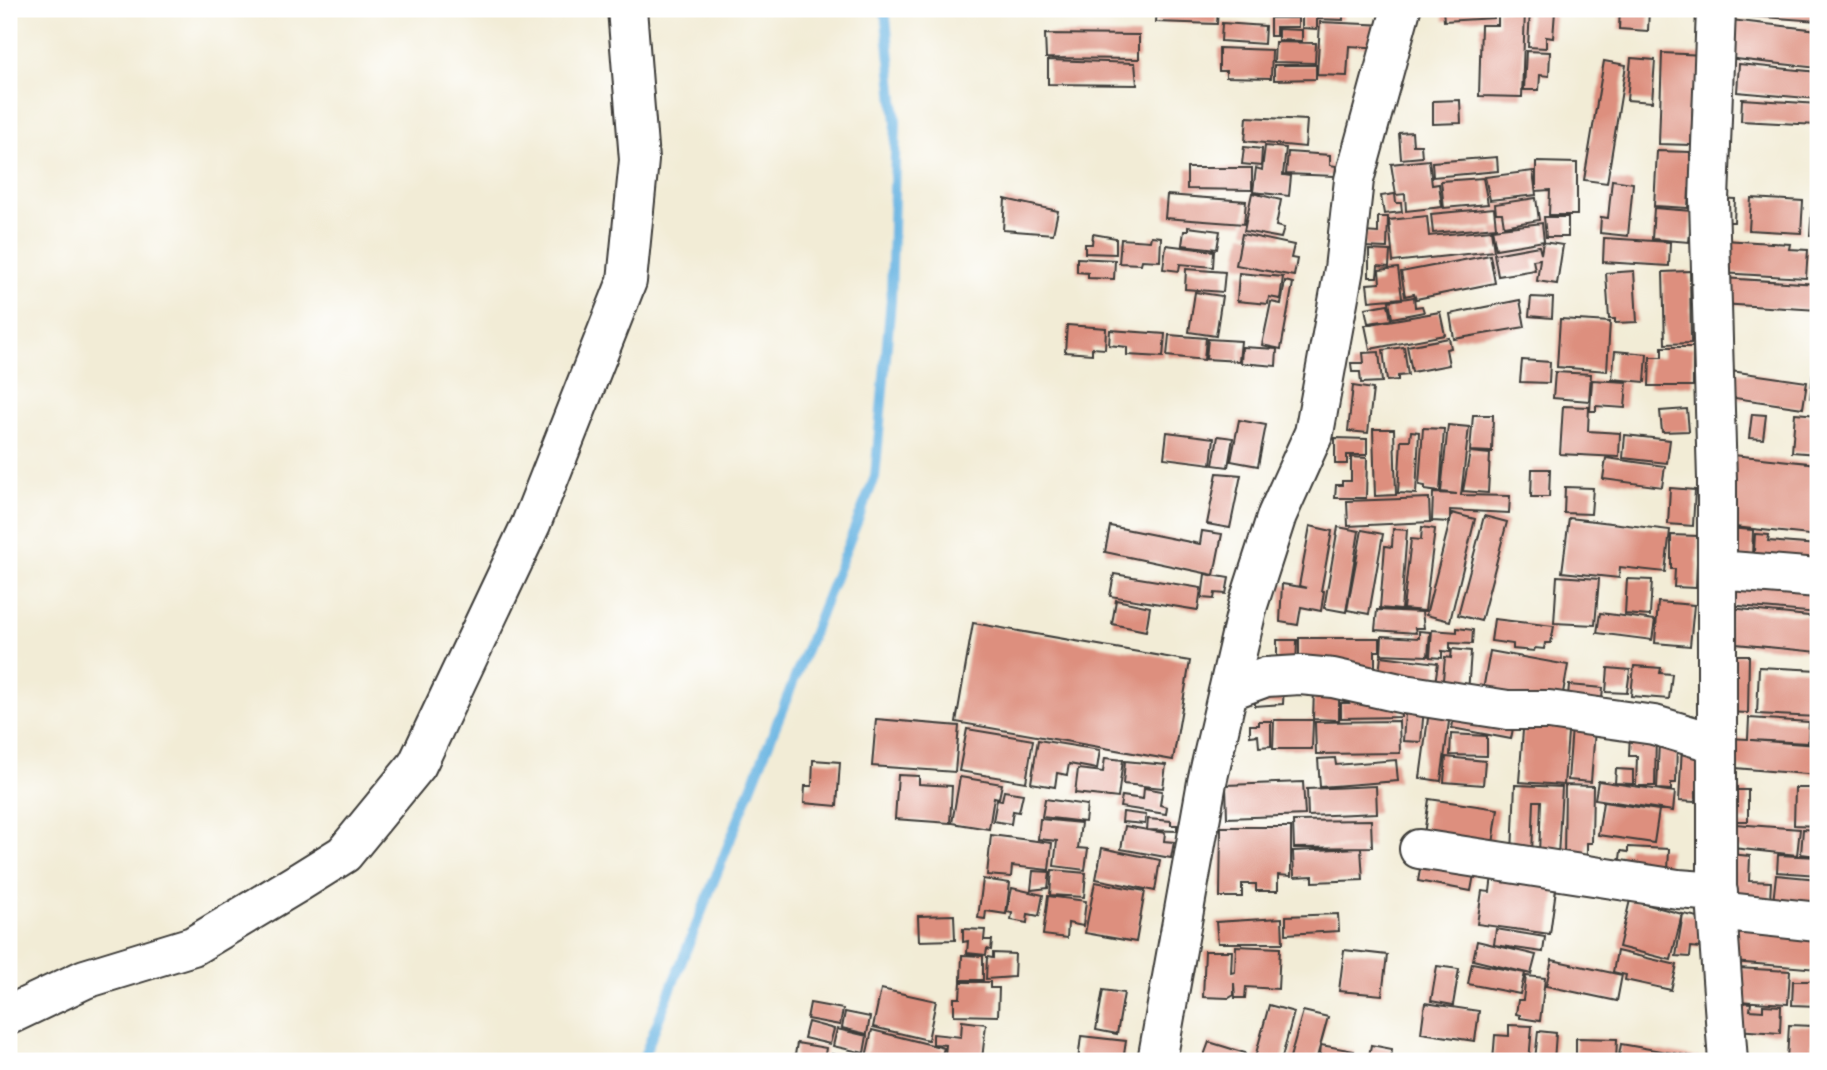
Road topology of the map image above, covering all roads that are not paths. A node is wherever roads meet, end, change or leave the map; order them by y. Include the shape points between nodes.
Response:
1 (627, 9) edge
2 (1401, 9) edge
3 (1716, 9) edge
4 (1718, 570) junction
5 (1818, 578) edge
6 (1228, 691) junction
7 (1716, 743) junction
8 (1419, 849) dead end
9 (1718, 902) junction
10 (1818, 922) edge
11 (9, 1015) edge
12 (1157, 1061) edge
13 (1728, 1061) edge

1 - 11 street via 639,160 627,281 531,524 417,765 344,854 296,884 193,946 85,979
2 - 6 street via 1354,180 1344,269 1314,433 1277,515 1248,605
3 - 4 street via 1709,200
4 - 5 street
4 - 7 street
6 - 7 street via 1266,677 1333,678 1508,710 1549,710 1654,725
6 - 12 street
7 - 9 street
8 - 9 street via 1678,890
9 - 10 street
9 - 13 street

